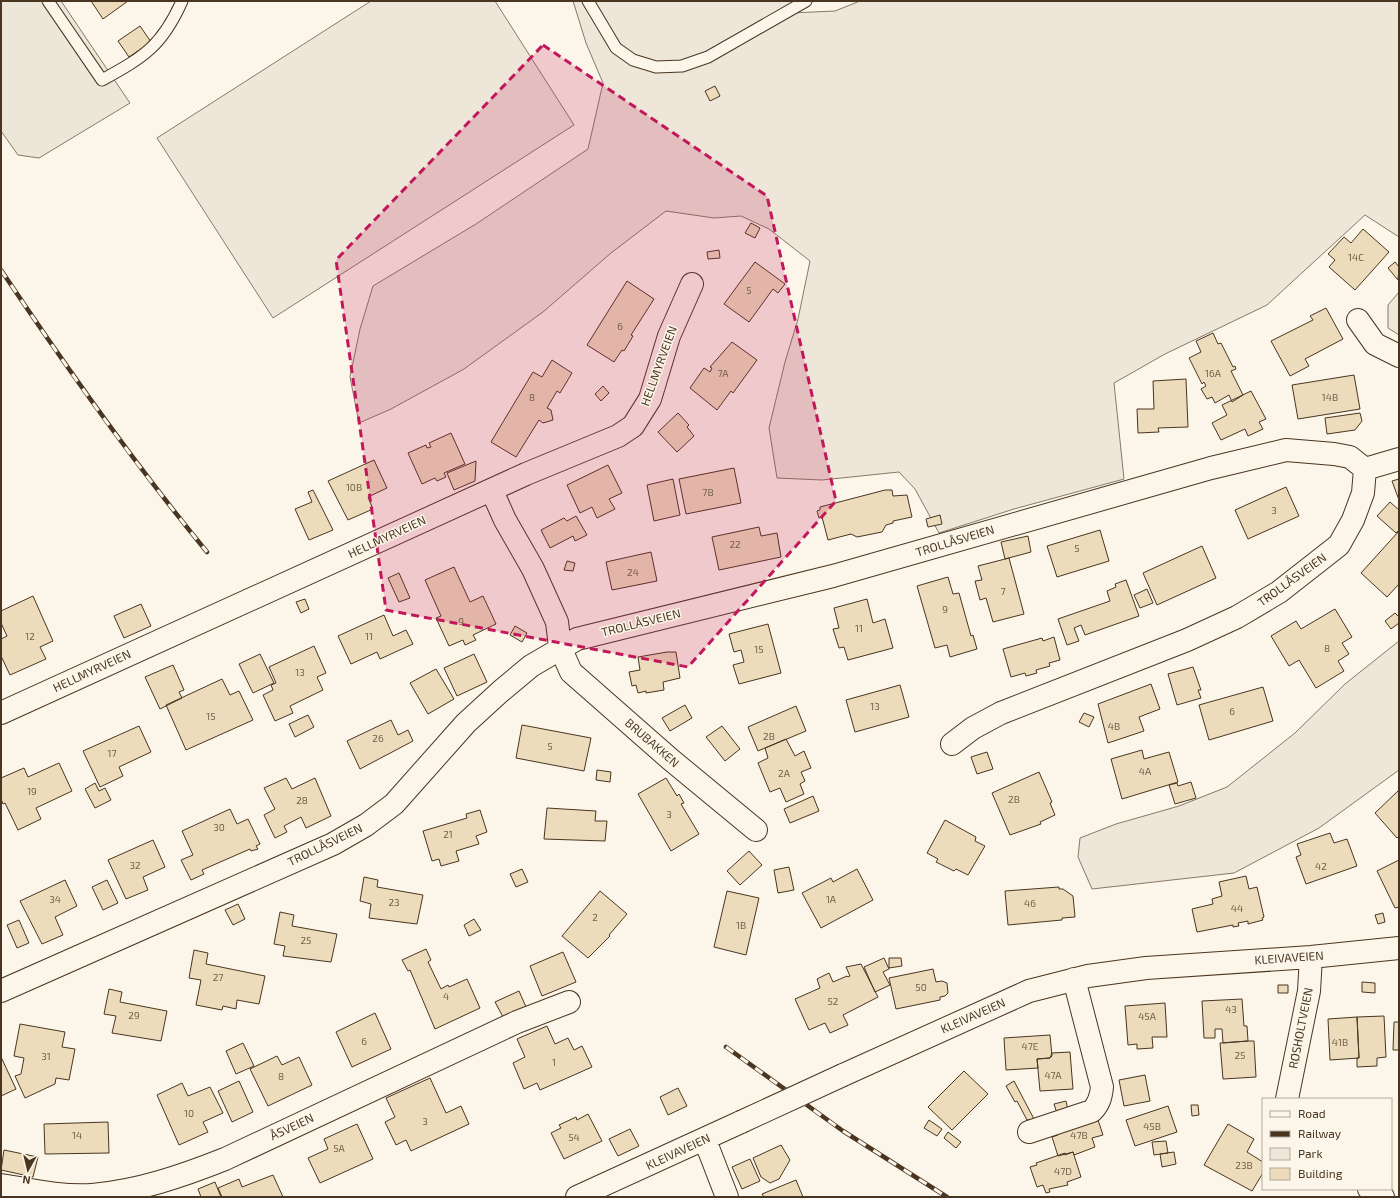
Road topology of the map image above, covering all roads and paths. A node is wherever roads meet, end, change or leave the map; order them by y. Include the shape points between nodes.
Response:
1 (48, 1) edge
2 (182, 1) edge
3 (588, 1) edge
4 (806, 1) edge
5 (692, 284) dead end
6 (1358, 320) dead end
7 (1399, 356) edge
8 (1399, 459) edge
9 (1365, 469) junction
10 (492, 491) junction
11 (560, 647) junction
12 (1, 713) edge
13 (952, 744) dead end
14 (756, 830) dead end
15 (1399, 948) edge
16 (1311, 957) junction
17 (1074, 979) junction
18 (1, 991) edge
19 (569, 1002) dead end
20 (1287, 1098) edge
21 (1029, 1132) dead end
22 (705, 1140) junction
23 (1, 1185) edge
24 (1371, 1190) edge
25 (577, 1197) edge
26 (727, 1197) edge
27 (1383, 1197) edge

1 - 2 lane via 102,80 144,55 162,38
3 - 4 lane via 616,48 633,60 656,66 682,66 708,57
5 - 10 street, HELLMYRVEIEN via 669,336 650,399 633,426 618,436
6 - 7 street via 1375,344
8 - 9 street
9 - 11 street, TROLLÅSVEIEN via 1350,457 1286,450 1211,468 834,576 577,639
9 - 13 street, TROLLÅSVEIEN via 1363,493 1353,520 1339,544 1279,592 1237,617 1187,640 1001,713 973,728
10 - 11 street, BRUBAKKEN via 533,569 557,622
10 - 12 street, HELLMYRVEIEN
11 - 14 street, BRUBAKKEN via 571,672
11 - 18 street, TROLLÅSVEIEN via 531,666 495,696 466,723 394,804 366,825 333,844
15 - 16 street, KLEIVAVEIEN
16 - 17 street, KLEIVAVEIEN via 1146,968
16 - 20 street, RØSHOLTVEIEN via 1309,991
17 - 21 street via 1102,1087 1101,1096 1098,1105 1092,1111
17 - 22 street, KLEIVAVEIEN, bridge via 1029,991
19 - 23 street, ÅSVEIEN via 517,1022 225,1159 177,1178 137,1189 91,1195 48,1193
22 - 25 street, KLEIVAVEIEN
22 - 26 street
24 - 27 street

